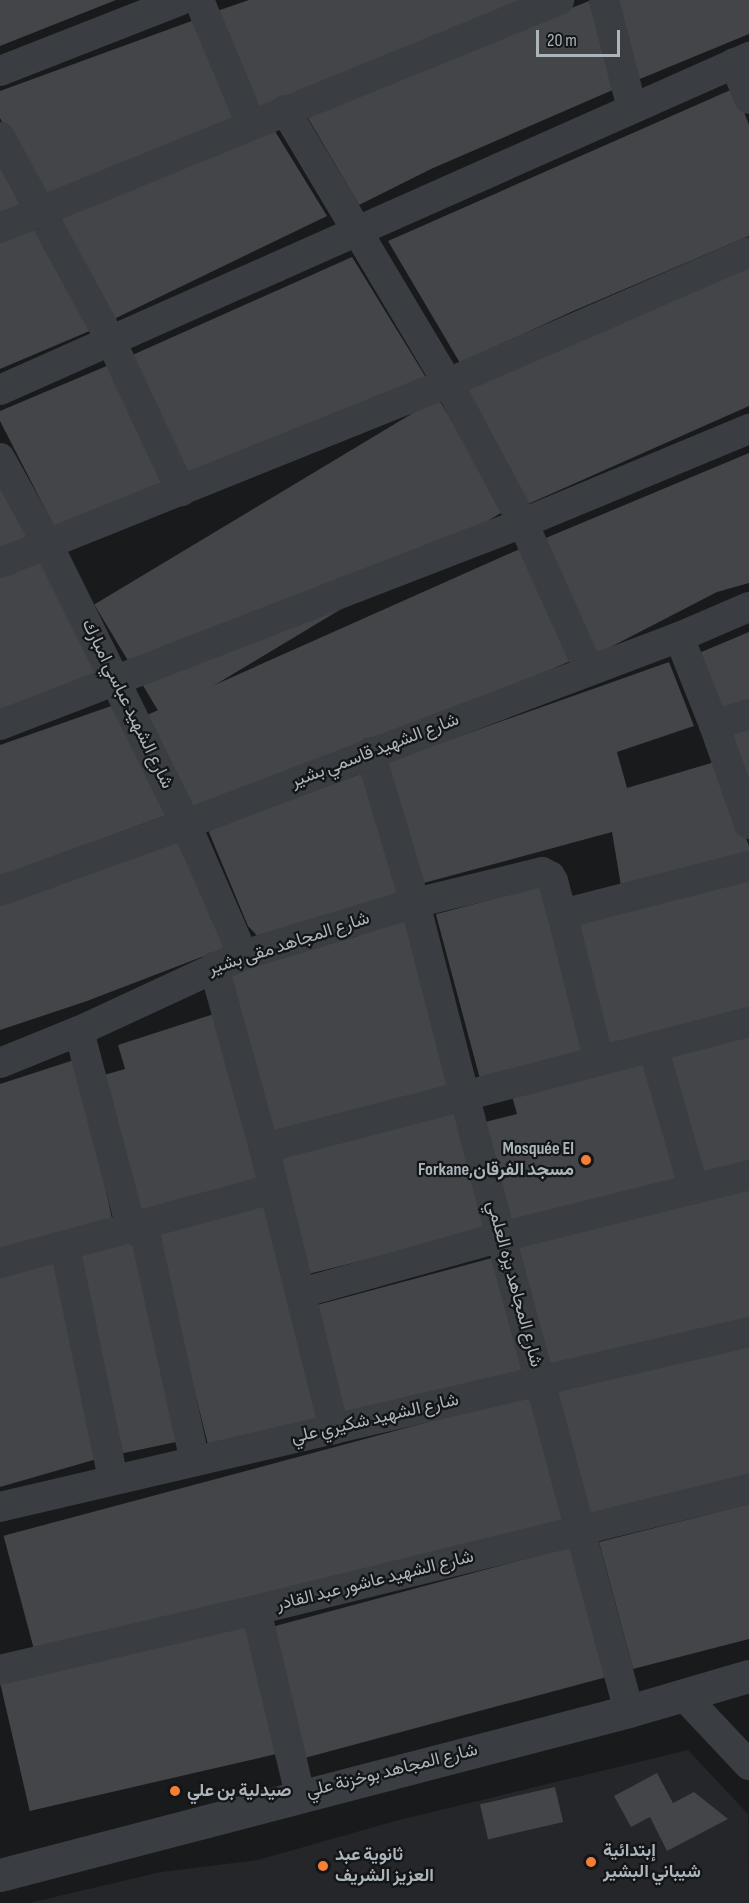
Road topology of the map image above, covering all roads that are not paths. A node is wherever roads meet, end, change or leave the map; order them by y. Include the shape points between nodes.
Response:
1 (181, 0) edge
2 (200, 0) edge
3 (560, 0) edge
4 (604, 0) edge
5 (742, 60) edge
6 (0, 70) edge
7 (749, 99) edge
8 (632, 108) junction
9 (285, 110) junction
10 (251, 123) junction
11 (0, 137) edge
12 (39, 212) junction
13 (0, 228) edge
14 (355, 230) junction
15 (749, 252) edge
16 (111, 341) junction
17 (448, 383) junction
18 (0, 390) edge
19 (749, 429) edge
20 (0, 458) edge
21 (181, 491) junction
22 (523, 524) junction
23 (48, 545) junction
24 (0, 563) edge
25 (749, 607) edge
26 (678, 637) junction
27 (589, 670) junction
28 (116, 682) junction
29 (749, 714) edge
30 (0, 725) edge
31 (714, 725) junction
32 (370, 752) junction
33 (186, 824) junction
34 (749, 824) edge
35 (749, 866) edge
36 (0, 891) edge
37 (415, 903) junction
38 (562, 914) junction
39 (243, 955) junction
40 (214, 967) junction
41 (749, 1022) edge
42 (79, 1031) junction
43 (653, 1047) junction
44 (599, 1061) junction
45 (0, 1064) edge
46 (466, 1098) junction
47 (264, 1148) junction
48 (749, 1175) edge
49 (694, 1189) junction
50 (273, 1190) junction
51 (130, 1228) junction
52 (501, 1237) junction
53 (65, 1247) junction
54 (0, 1263) edge
55 (301, 1293) junction
56 (749, 1332) edge
57 (541, 1380) junction
58 (334, 1430) junction
59 (195, 1461) junction
60 (113, 1479) junction
61 (749, 1489) edge
62 (0, 1507) edge
63 (579, 1530) junction
64 (256, 1610) junction
65 (0, 1670) edge
66 (749, 1676) edge
67 (684, 1696) junction
68 (629, 1711) junction
69 (749, 1765) edge
70 (300, 1795) junction
71 (0, 1875) edge

1 - 6 street
2 - 10 street
3 - 9 street
4 - 8 street
5 - 7 street
5 - 8 street
8 - 14 street
9 - 10 street
9 - 14 street
10 - 12 street
11 - 12 street
12 - 13 street
12 - 16 street
14 - 16 street
14 - 17 street
15 - 17 street
16 - 18 street
16 - 21 street
17 - 21 street
17 - 22 street
19 - 22 street
20 - 23 street, شارع الشهيد عباسي امبارك
21 - 23 street
22 - 27 street
22 - 28 street
23 - 24 street
23 - 28 street, شارع الشهيد عباسي امبارك
25 - 26 street, شارع الشهيد قاسمي بشير
26 - 27 street, شارع الشهيد قاسمي بشير
26 - 31 street
27 - 32 street, شارع الشهيد قاسمي بشير
28 - 30 street
28 - 33 street, شارع الشهيد عباسي امبارك
29 - 31 street
31 - 34 street
32 - 33 street, شارع الشهيد قاسمي بشير
32 - 37 street, شارع المجاهد يزه العلمي
33 - 36 street, شارع الشهيد قاسمي بشير
33 - 39 street, شارع الشهيد عباسي امبارك
35 - 38 street
37 - 38 street, شارع المجاهد مقى بشير via 542,872 550,876
37 - 39 street, شارع المجاهد مقى بشير
37 - 46 street, شارع المجاهد يزه العلمي
38 - 44 street, شارع المجاهد مقى بشير
39 - 40 street, شارع المجاهد مقى بشير
40 - 42 street, شارع المجاهد مقى بشير
40 - 47 street
41 - 43 street
42 - 45 street, شارع المجاهد مقى بشير
42 - 51 street
43 - 44 street
43 - 49 street
44 - 46 street
46 - 47 street
46 - 52 street, شارع المجاهد يزه العلمي
47 - 50 street
48 - 49 street
49 - 52 street
50 - 51 street
50 - 55 street
51 - 53 street
51 - 59 street via 146,1238
52 - 55 street
52 - 57 street, شارع المجاهد يزه العلمي
53 - 54 street
53 - 60 street
55 - 58 street
56 - 57 street, شارع الشهيد شكيري علي
57 - 58 street, شارع الشهيد شكيري علي
57 - 63 street, شارع المجاهد يزه العلمي
58 - 59 street, شارع الشهيد شكيري علي
59 - 60 street, شارع الشهيد شكيري علي
60 - 62 street, شارع الشهيد شكيري علي
61 - 63 street, شارع الشهيد عاشور عبد القادر
63 - 64 street, شارع الشهيد عاشور عبد القادر
63 - 68 street, شارع المجاهد يزه العلمي
64 - 65 street, شارع الشهيد عاشور عبد القادر
64 - 70 street
66 - 67 street, شارع المجاهد بوخزنة علي
67 - 68 street, شارع المجاهد بوخزنة علي
67 - 69 street
68 - 70 street, شارع المجاهد بوخزنة علي
70 - 71 street, شارع المجاهد بوخزنة علي

